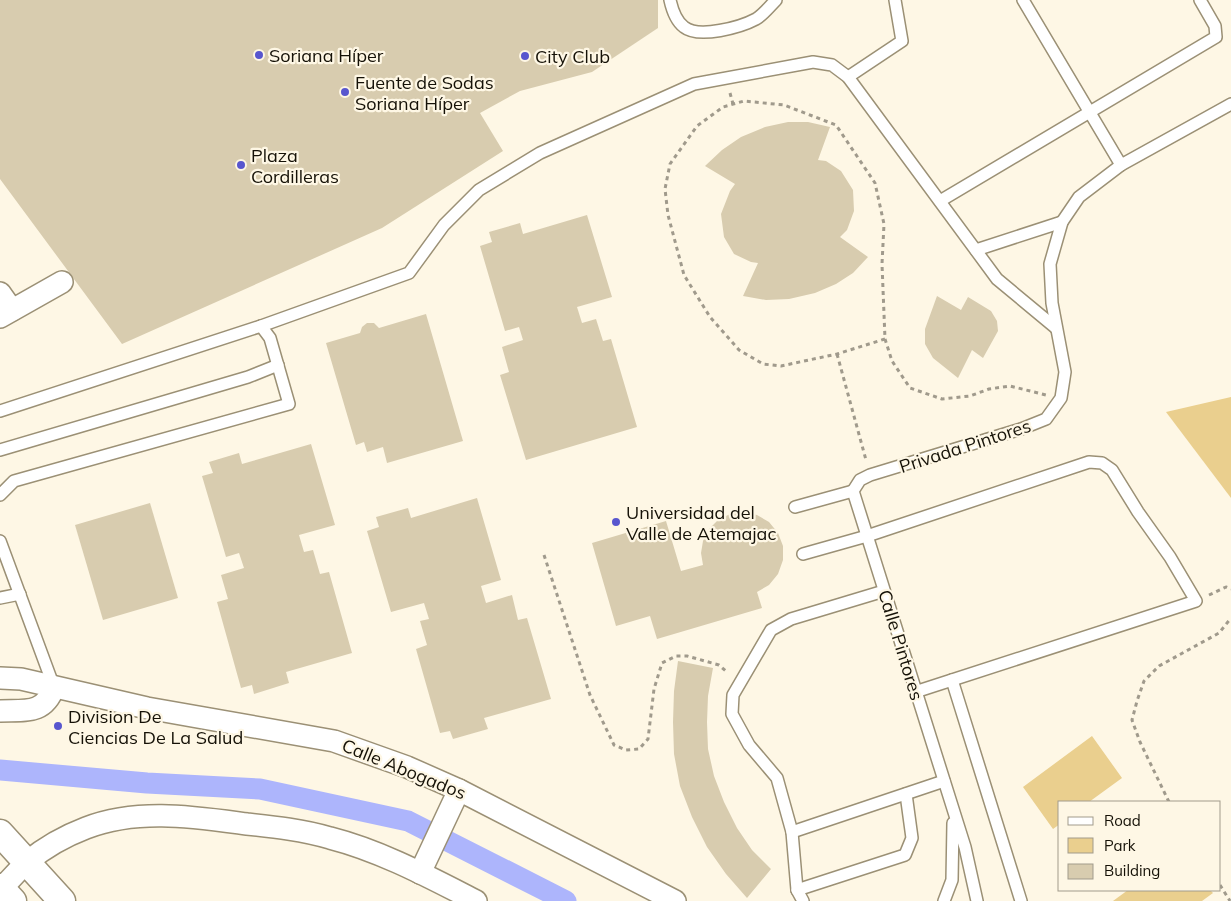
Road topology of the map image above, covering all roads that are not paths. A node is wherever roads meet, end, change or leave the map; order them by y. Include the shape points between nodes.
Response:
1 (670, 0) edge
2 (776, 0) edge
3 (895, 0) edge
4 (1023, 0) edge
5 (1200, 0) edge
6 (848, 77) junction
7 (1231, 104) edge
8 (1090, 112) junction
9 (1121, 165) junction
10 (940, 202) junction
11 (1062, 222) junction
12 (976, 250) junction
13 (62, 282) dead end
14 (4, 306) edge
15 (261, 326) junction
16 (1056, 328) junction
17 (278, 365) junction
18 (0, 412) edge
19 (0, 450) edge
20 (853, 491) junction
21 (0, 495) edge
22 (795, 507) dead end
23 (867, 536) junction
24 (0, 541) edge
25 (803, 554) dead end
26 (884, 591) junction
27 (20, 594) junction
28 (0, 598) edge
29 (0, 678) edge
30 (952, 680) junction
31 (54, 687) junction
32 (916, 692) junction
33 (0, 711) edge
34 (944, 781) junction
35 (906, 794) junction
36 (455, 800) junction
37 (953, 812) junction
38 (792, 832) junction
39 (10, 851) edge
40 (420, 873) junction
41 (797, 890) junction
42 (4, 891) edge
43 (62, 901) edge
44 (476, 901) edge
45 (675, 901) edge
46 (803, 901) edge
47 (944, 901) edge
48 (977, 901) edge
49 (1021, 901) edge

1 - 2 lane via 672,12 685,28 698,32 725,30 757,18
3 - 6 lane via 902,41
4 - 8 lane
5 - 8 lane via 1215,26 1216,37
6 - 10 lane
6 - 15 lane via 832,65 813,62 694,84 540,153 479,190 444,226 409,273
7 - 9 lane, Privada Pintores
8 - 9 lane
8 - 10 lane
9 - 11 lane, Privada Pintores via 1079,198
10 - 12 lane
11 - 12 lane
11 - 16 lane, Privada Pintores via 1050,264
12 - 16 lane via 997,278
13 - 14 street
15 - 17 lane via 270,338
15 - 18 lane
16 - 20 lane, Privada Pintores via 1065,372 1061,398 1046,420 865,478
17 - 19 lane
17 - 21 lane via 289,404 14,481
20 - 22 lane
20 - 23 lane, Calle Pintores
23 - 25 lane
23 - 26 lane, Calle Pintores
23 - 30 lane via 1089,462 1102,463 1112,470 1196,602
24 - 27 lane
26 - 32 lane, Calle Pintores
26 - 38 lane via 792,619 771,630 733,695 732,714 749,745 777,778
27 - 28 lane
27 - 31 lane
29 - 31 street, Calle Abogados
30 - 32 lane
30 - 49 lane
31 - 33 street via 40,708
31 - 36 street, Calle Abogados via 147,708 334,741 407,767
32 - 34 lane, Calle Pintores
34 - 35 lane
34 - 37 lane, Calle Pintores
35 - 38 lane
35 - 41 lane via 912,838 904,855
36 - 40 street
36 - 45 street, Calle Abogados
37 - 47 lane, Calle Pintores via 952,880
37 - 48 lane, Calle Pintores
38 - 41 lane
39 - 40 street via 44,850 86,828 101,824 138,817 182,816 330,838
39 - 42 street
39 - 43 street
40 - 44 street
41 - 46 lane

